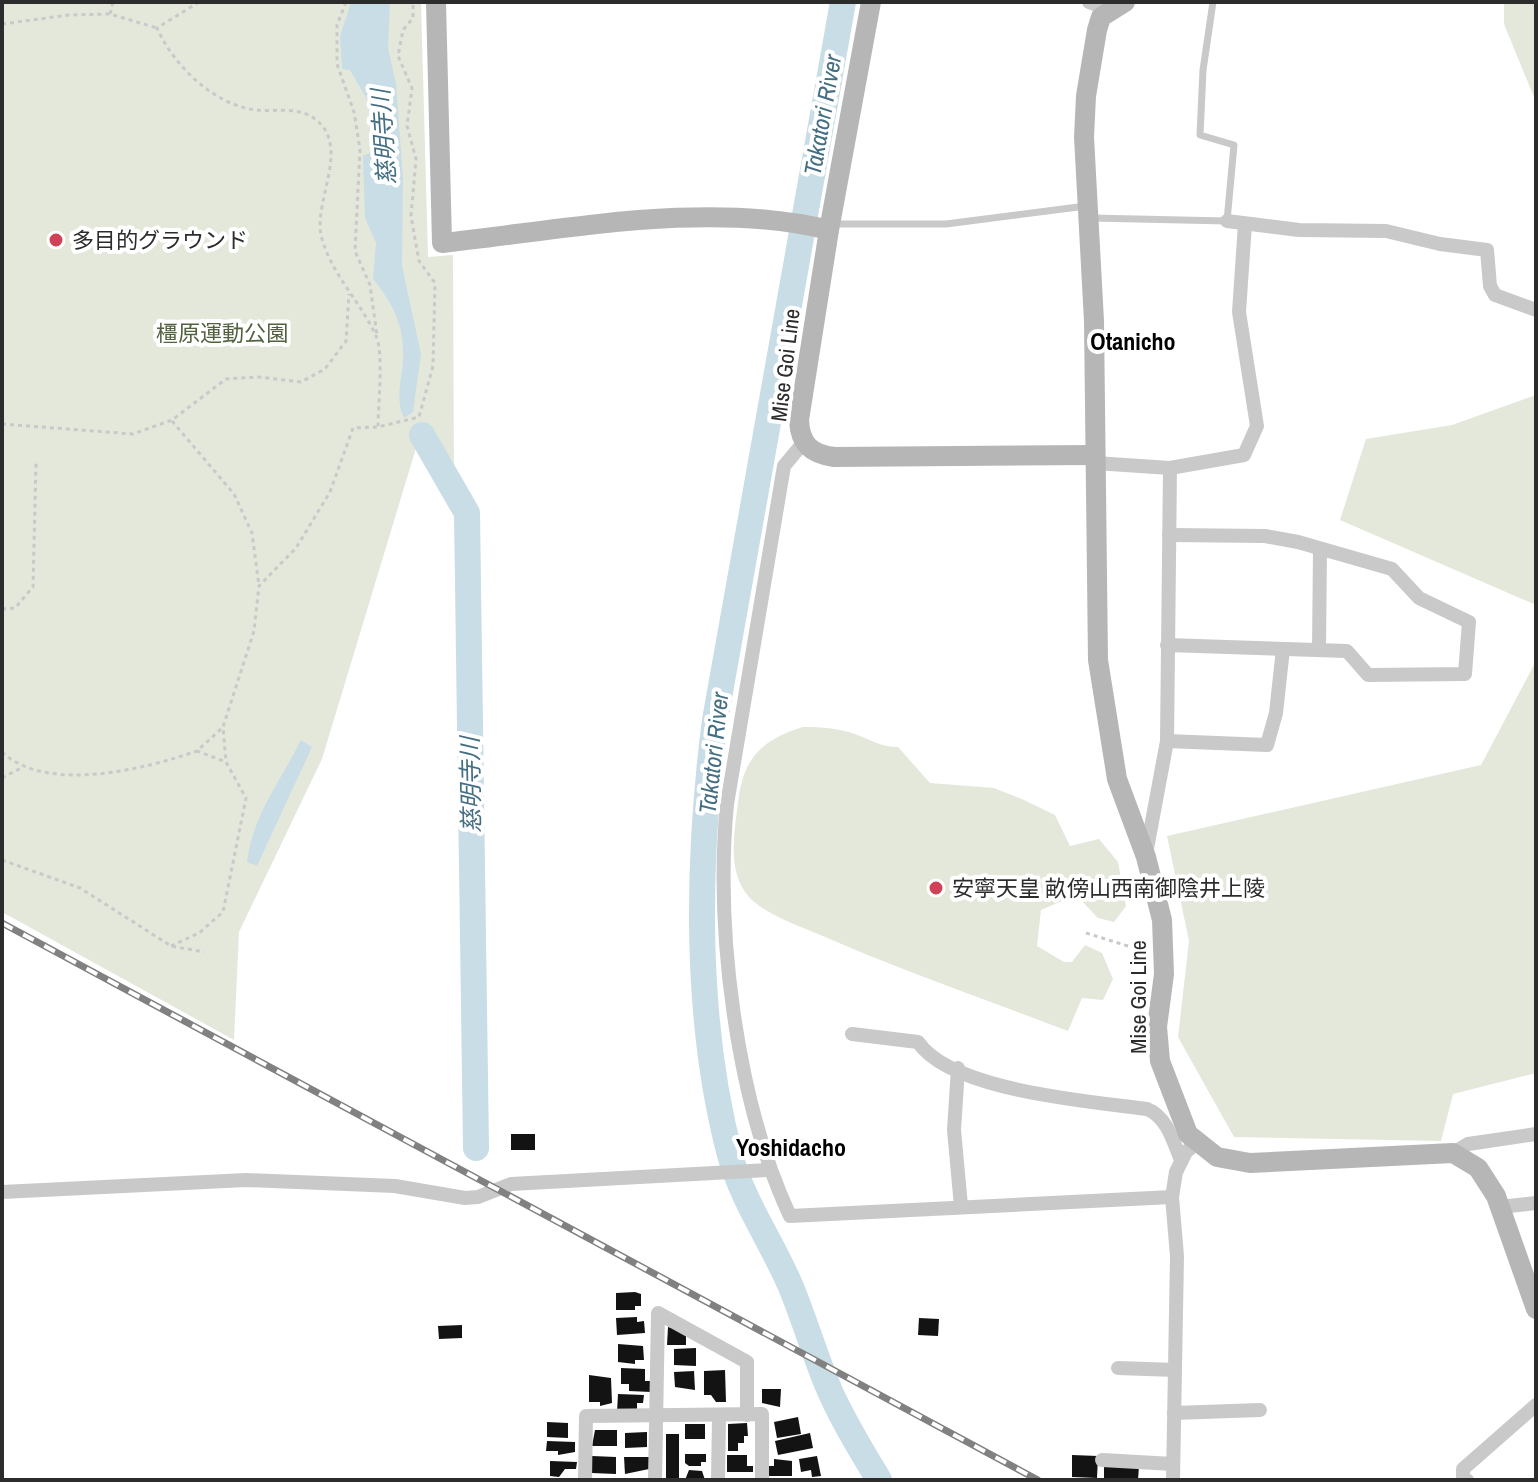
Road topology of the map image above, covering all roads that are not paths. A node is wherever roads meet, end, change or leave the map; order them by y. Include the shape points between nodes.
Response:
1 (436, 2) edge
2 (871, 2) edge
3 (1089, 2) edge
4 (1213, 2) edge
5 (1118, 6) edge
6 (1088, 212) junction
7 (1227, 221) junction
8 (1245, 224) junction
9 (826, 227) junction
10 (1536, 310) edge
11 (804, 442) junction
12 (1094, 459) junction
13 (1170, 468) junction
14 (1169, 535) junction
15 (1320, 549) junction
16 (1167, 645) junction
17 (1283, 649) junction
18 (1319, 650) junction
19 (1167, 741) junction
20 (1146, 857) junction
21 (852, 1034) dead end
22 (958, 1068) junction
23 (1536, 1134) edge
24 (1196, 1143) junction
25 (1453, 1153) junction
26 (1181, 1160) junction
27 (764, 1170) junction
28 (2, 1192) edge
29 (1172, 1197) junction
30 (1536, 1203) edge
31 (961, 1206) junction
32 (1500, 1207) junction
33 (1531, 1285) edge
34 (1536, 1309) edge
35 (1118, 1368) dead end
36 (1175, 1370) junction
37 (1536, 1405) edge
38 (1260, 1410) dead end
39 (1174, 1413) junction
40 (747, 1415) junction
41 (719, 1416) junction
42 (655, 1418) junction
43 (1102, 1460) dead end
44 (1173, 1464) junction
45 (585, 1480) edge
46 (655, 1480) edge
47 (718, 1480) edge
48 (762, 1480) edge
49 (1173, 1480) edge
50 (1467, 1480) edge

1 - 9 main road via 442,243 700,217
2 - 9 main road, Mise Goi Line
3 - 5 street
4 - 7 lane via 1200,135 1234,145
5 - 6 main road, Mise Goi Line via 1101,17 1086,96
6 - 7 lane
6 - 9 lane
6 - 12 main road, Mise Goi Line
7 - 8 street
8 - 10 street via 1386,231 1487,250 1495,295
8 - 13 street via 1239,312 1257,426 1244,455
9 - 11 main road, Mise Goi Line via 799,420
11 - 12 main road, Mise Goi Line via 812,451 834,457
11 - 27 street via 784,466 725,830 735,1016
12 - 13 street
12 - 20 main road, Mise Goi Line via 1102,697 1117,779
13 - 14 street
14 - 15 street via 1273,536
14 - 16 street
15 - 18 street
15 - 18 street via 1392,569 1419,598 1469,622 1465,674 1368,675 1347,651
16 - 17 street
16 - 19 street
17 - 18 street
17 - 19 street via 1267,745
19 - 20 street
20 - 24 main road, Mise Goi Line via 1158,896 1164,947 1157,1043 1188,1134
21 - 22 street via 918,1042 928,1057
22 - 26 street via 982,1082 1022,1091 1147,1109 1165,1123
22 - 31 street via 954,1130
23 - 25 street via 1468,1144
24 - 25 main road via 1217,1157 1250,1163
24 - 26 street
25 - 32 main road via 1488,1178
26 - 29 street
27 - 28 street via 511,1184 465,1198 395,1186 246,1180
27 - 31 street via 790,1216
29 - 31 street
29 - 36 street
30 - 32 street
32 - 33 main road
33 - 34 main road
35 - 36 street
36 - 39 street
37 - 50 street via 1463,1469
38 - 39 street
39 - 44 street
40 - 41 street
40 - 42 street via 747,1362 658,1313
40 - 48 street via 762,1414
41 - 42 street
41 - 47 street
42 - 45 street via 586,1416
42 - 46 street
43 - 44 street
44 - 49 street

